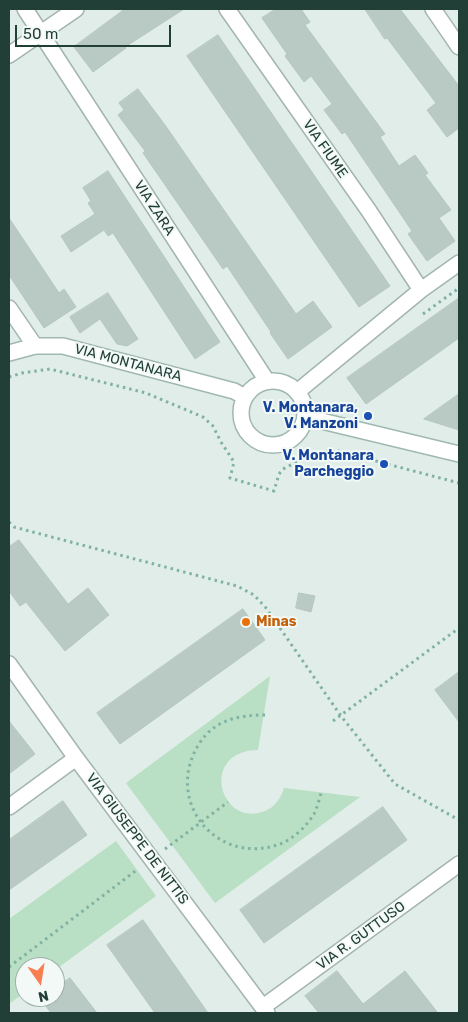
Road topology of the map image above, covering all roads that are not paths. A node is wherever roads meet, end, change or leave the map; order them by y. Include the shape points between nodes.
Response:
1 (25, 9) edge
2 (76, 9) edge
3 (227, 9) edge
4 (433, 9) edge
5 (42, 33) junction
6 (459, 47) edge
7 (9, 55) edge
8 (459, 263) edge
9 (421, 290) junction
10 (9, 308) edge
11 (35, 346) junction
12 (9, 353) edge
13 (267, 382) junction
14 (297, 392) junction
15 (245, 397) junction
16 (305, 418) junction
17 (459, 454) edge
18 (9, 664) edge
19 (76, 758) junction
20 (9, 807) edge
21 (459, 864) edge
22 (265, 1010) edge

1 - 5 street, VIA ZARA
2 - 5 street
3 - 9 street, VIA FIUME
4 - 6 street
5 - 7 street
5 - 13 street, VIA ZARA
8 - 9 street
9 - 14 street
10 - 11 street
11 - 12 street, VIA MONTANARA
11 - 15 street, VIA MONTANARA via 63,346 234,391
13 - 14 street via 283,383
13 - 15 street via 258,384
14 - 16 street via 305,408
15 - 16 street via 241,407 242,423 250,437 260,443 269,446 289,442
16 - 17 street
18 - 19 street, VIA GIUSEPPE DE NITTIS
19 - 20 street
19 - 22 street, VIA GIUSEPPE DE NITTIS
21 - 22 street, VIA R. GUTTUSO

